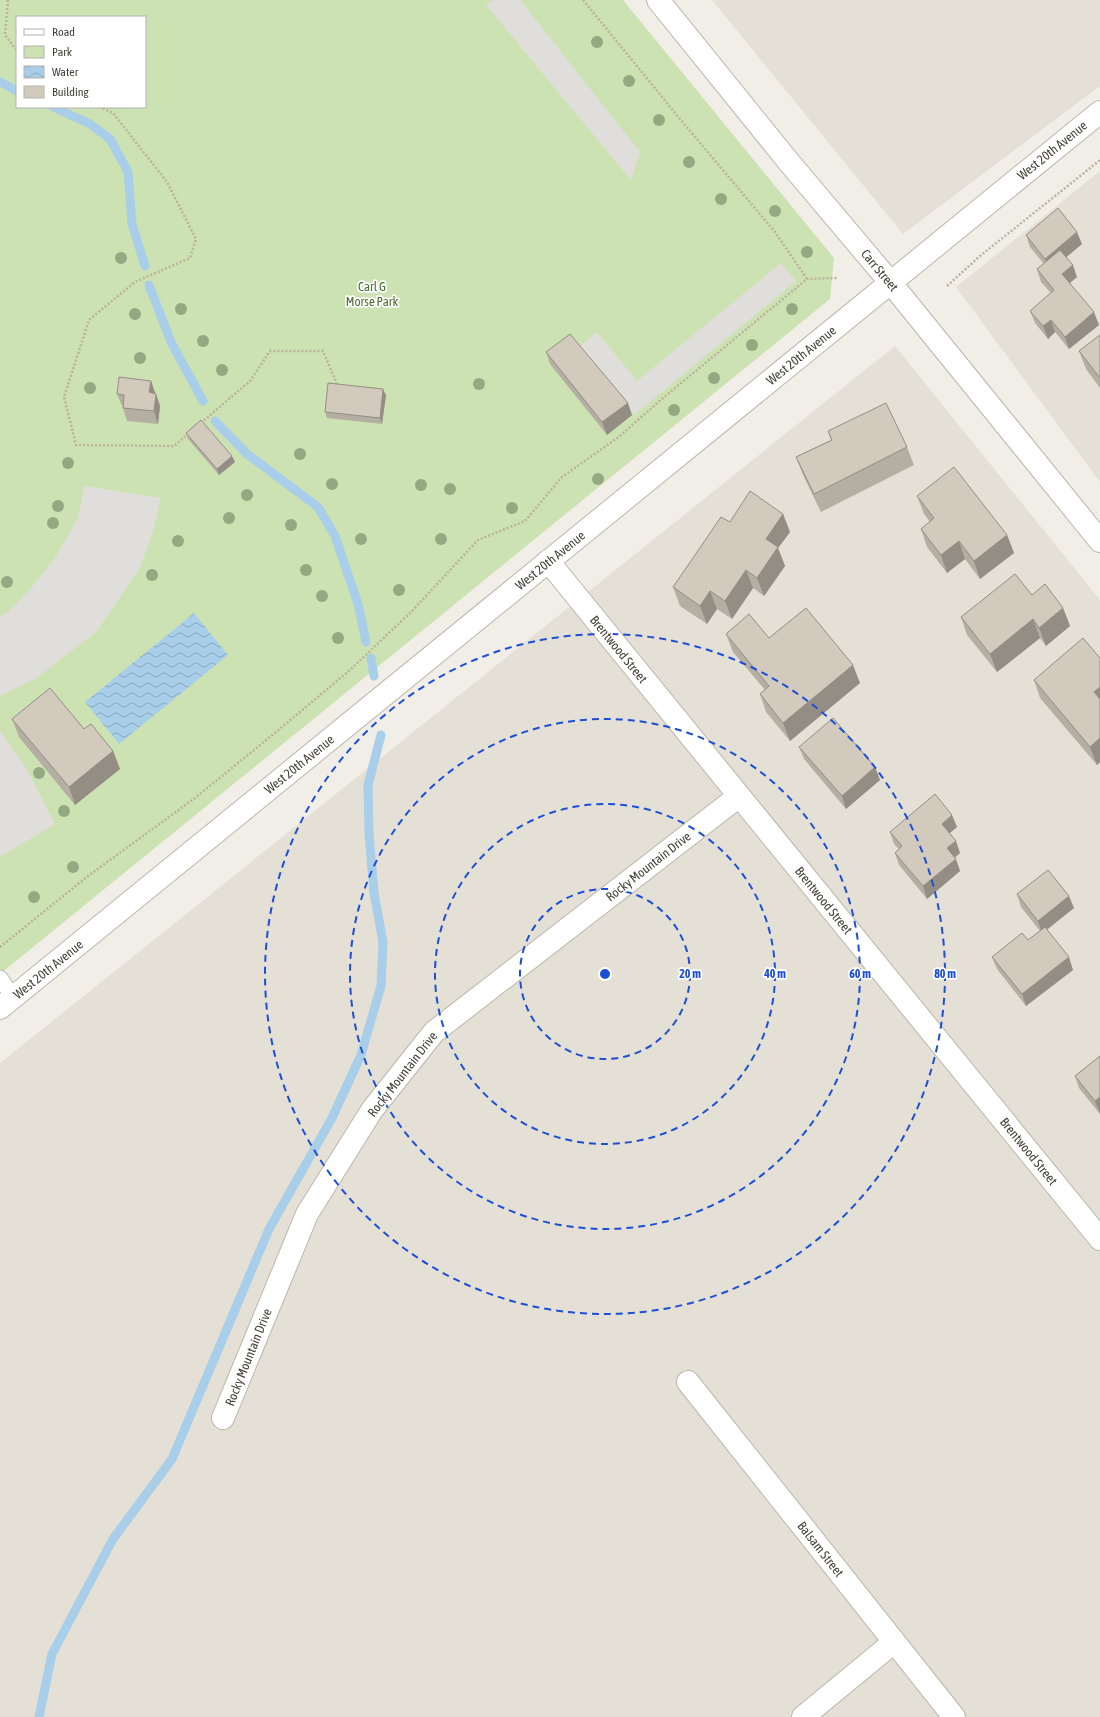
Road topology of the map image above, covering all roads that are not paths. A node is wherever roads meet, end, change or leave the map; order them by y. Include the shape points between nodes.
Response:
1 (658, 0) edge
2 (1100, 112) edge
3 (890, 282) junction
4 (1100, 541) edge
5 (548, 561) junction
6 (739, 796) junction
7 (0, 978) edge
8 (7, 1002) edge
9 (1100, 1239) edge
10 (688, 1382) dead end
11 (223, 1418) dead end
12 (894, 1642) junction
13 (803, 1717) edge
14 (954, 1717) edge

1 - 3 street, Carr Street
2 - 3 street, West 20th Avenue
3 - 4 street, Carr Street
3 - 5 street, West 20th Avenue
5 - 6 street, Brentwood Street
5 - 8 street, West 20th Avenue
6 - 9 street, Brentwood Street
6 - 11 street, Rocky Mountain Drive via 434,1032 372,1110 307,1214
7 - 8 lane
10 - 12 street, Balsam Street
12 - 13 street
12 - 14 street, Balsam Street

